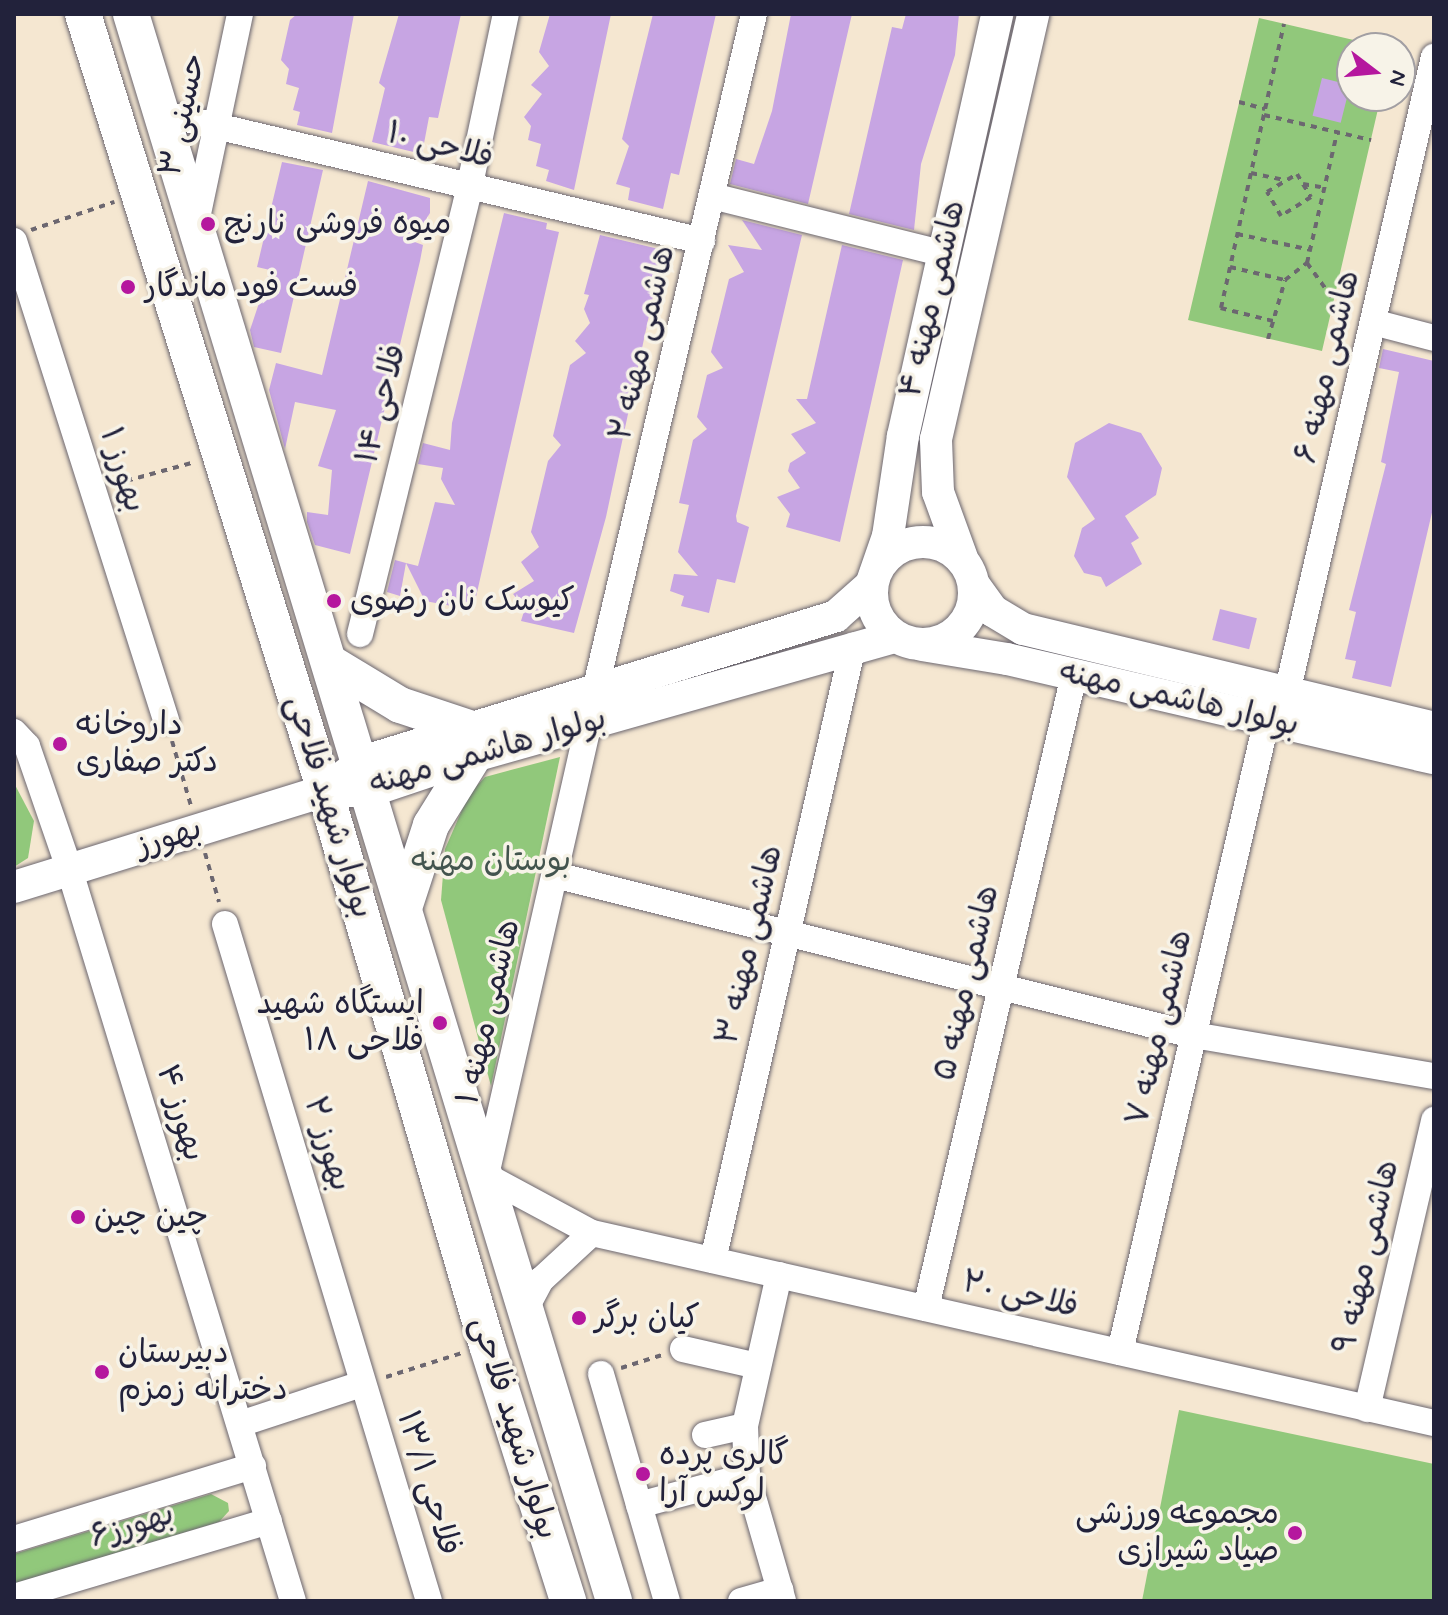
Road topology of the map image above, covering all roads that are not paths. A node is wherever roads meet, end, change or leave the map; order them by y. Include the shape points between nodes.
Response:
1 (83, 14) edge
2 (131, 14) edge
3 (240, 14) edge
4 (506, 14) edge
5 (754, 14) edge
6 (997, 14) edge
7 (1033, 14) edge
8 (1434, 57) edge
9 (161, 113) junction
10 (215, 124) junction
11 (469, 189) junction
12 (712, 196) junction
13 (194, 230) junction
14 (702, 241) junction
15 (18, 242) edge
16 (944, 254) junction
17 (1373, 322) junction
18 (1434, 338) edge
19 (968, 572) junction
20 (871, 585) junction
21 (360, 634) dead end
22 (908, 641) junction
23 (853, 646) junction
24 (332, 664) junction
25 (1074, 675) junction
26 (596, 687) junction
27 (1287, 693) junction
28 (1267, 719) junction
29 (166, 720) dead end
30 (589, 722) junction
31 (1434, 728) edge
32 (14, 732) edge
33 (471, 742) junction
34 (1434, 758) edge
35 (366, 776) junction
36 (325, 791) junction
37 (69, 868) junction
38 (555, 875) junction
39 (14, 887) edge
40 (405, 905) junction
41 (225, 924) dead end
42 (788, 932) junction
43 (1001, 990) junction
44 (1193, 1035) junction
45 (1434, 1076) edge
46 (1434, 1120) edge
47 (486, 1176) junction
48 (592, 1233) junction
49 (713, 1260) junction
50 (779, 1275) junction
51 (526, 1308) junction
52 (926, 1308) junction
53 (683, 1349) dead end
54 (1120, 1352) junction
55 (758, 1366) junction
56 (601, 1374) dead end
57 (362, 1384) junction
58 (1367, 1409) junction
59 (1434, 1423) edge
60 (240, 1424) junction
61 (745, 1426) junction
62 (705, 1435) dead end
63 (253, 1466) junction
64 (747, 1476) junction
65 (639, 1505) junction
66 (269, 1521) junction
67 (14, 1539) edge
68 (781, 1596) edge
69 (14, 1597) edge
70 (747, 1600) edge
71 (293, 1601) edge
72 (429, 1601) edge
73 (568, 1601) edge
74 (614, 1601) edge
75 (667, 1601) edge

1 - 36 main road, بولوار شهید فلاحی
2 - 9 main road, بولوار شهید فلاحی
3 - 10 street, حسینی ۳
4 - 11 street, فلاحی ۱۴
5 - 12 street, هاشمی مهنه ۲
6 - 16 street, هاشمی مهنه ۴
7 - 19 street, هاشمی مهنه ۴ via 936,439 938,492
8 - 17 street, هاشمی مهنه ۶
9 - 10 street, فلاحی ۱۰
9 - 13 main road, بولوار شهید فلاحی
10 - 11 street, فلاحی ۱۰
10 - 13 street, حسینی ۳
11 - 14 street, فلاحی ۱۰
11 - 21 street, فلاحی ۱۴
12 - 14 street, هاشمی مهنه ۲
12 - 16 street
13 - 24 main road, بولوار شهید فلاحی
14 - 26 street, هاشمی مهنه ۲
15 - 29 street, بهورز ۱
16 - 20 street, هاشمی مهنه ۴ via 903,436 888,536
17 - 18 street
17 - 27 street, هاشمی مهنه ۶
19 - 20 street via 937,543 908,543 884,558
19 - 22 street via 970,614 950,637
19 - 27 street, بولوار هاشمی مهنه via 993,611 1023,629
20 - 22 street via 876,614
20 - 26 street, بولوار هاشمی مهنه via 836,616
22 - 23 street, بولوار هاشمی مهنه
22 - 25 street, بولوار هاشمی مهنه
23 - 30 street, بولوار هاشمی مهنه
23 - 42 street, هاشمی مهنه ۳
24 - 33 main road
24 - 35 main road, بولوار شهید فلاحی
25 - 28 street, بولوار هاشمی مهنه
25 - 43 street, هاشمی مهنه ۵
26 - 33 street, بولوار هاشمی مهنه
27 - 28 street
27 - 31 street, بولوار هاشمی مهنه
28 - 34 street, بولوار هاشمی مهنه
28 - 44 street, هاشمی مهنه ۷
30 - 33 street, بولوار هاشمی مهنه
30 - 38 street, هاشمی مهنه ۱
32 - 37 street, بهورز ۴ via 27,746
33 - 35 street, بولوار هاشمی مهنه
33 - 40 main road via 431,825
35 - 36 street, بولوار هاشمی مهنه
35 - 40 main road, بولوار شهید فلاحی
36 - 37 street, بهورز
36 - 73 main road, بولوار شهید فلاحی via 487,1345
37 - 39 street, بهورز
37 - 60 street, بهورز ۴
38 - 42 street
38 - 47 street, هاشمی مهنه ۱
40 - 47 main road, بولوار شهید فلاحی
41 - 57 street, بهورز ۲
42 - 43 street
42 - 49 street, هاشمی مهنه ۳
43 - 44 street
43 - 52 street, هاشمی مهنه ۵
44 - 45 street
44 - 54 street, هاشمی مهنه ۷
46 - 58 street, هاشمی مهنه ۹
47 - 48 street, فلاحی ۲۰
47 - 51 main road, بولوار شهید فلاحی
48 - 49 street, فلاحی ۲۰
48 - 51 street via 541,1280
49 - 50 street, فلاحی ۲۰
50 - 52 street, فلاحی ۲۰
50 - 55 street
51 - 74 main road, بولوار شهید فلاحی
52 - 54 street, فلاحی ۲۰
53 - 55 street
54 - 58 street, فلاحی ۲۰
55 - 61 street
56 - 65 street
57 - 60 street
57 - 72 street, فلاحی ۱۳/۱
58 - 59 street, فلاحی ۲۰
60 - 63 street, بهورز ۴
61 - 62 street
61 - 64 street
63 - 66 street, بهورز ۴
63 - 67 street, بهورز۶
64 - 65 street
64 - 68 street
65 - 75 street
66 - 69 street, بهورز۶
66 - 71 street, بهورز ۴
68 - 70 street

